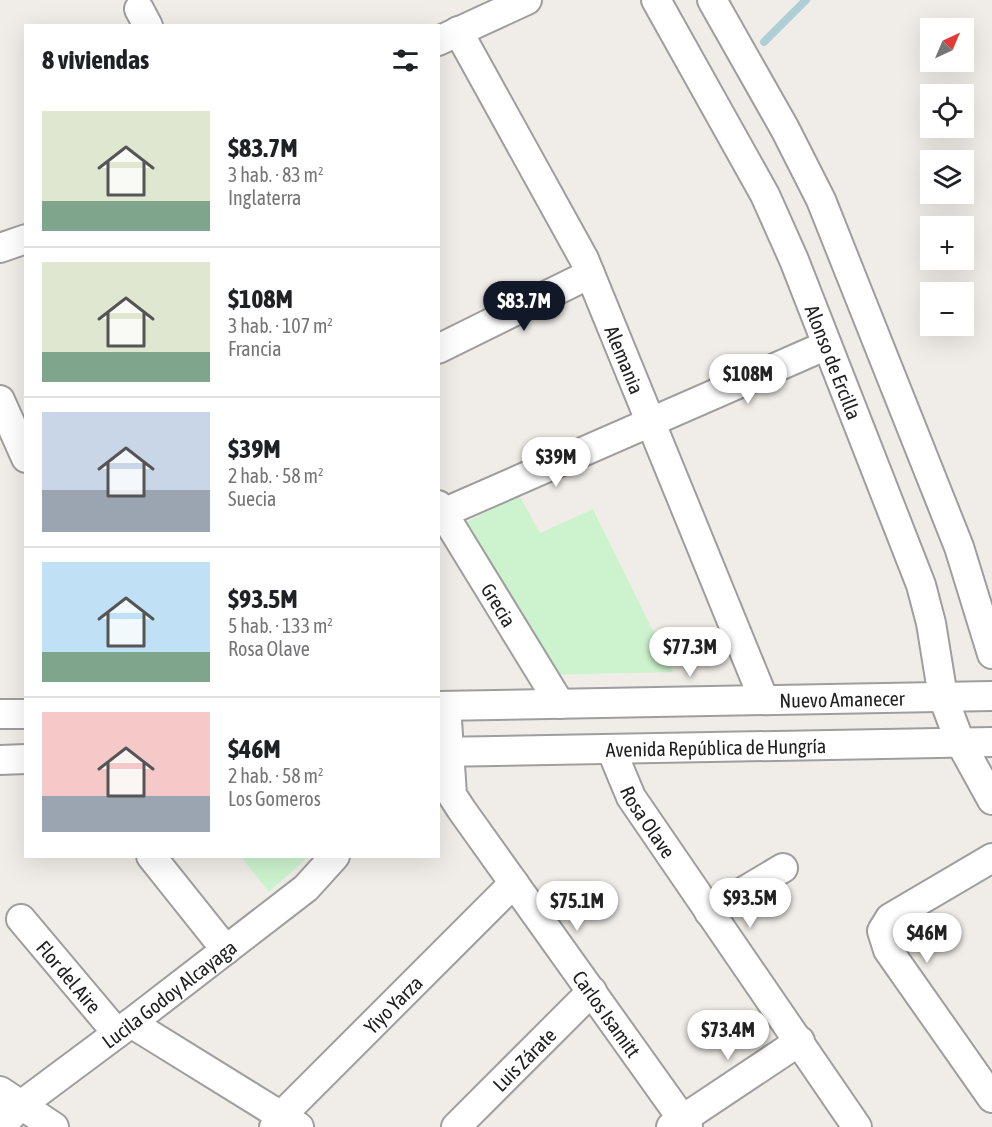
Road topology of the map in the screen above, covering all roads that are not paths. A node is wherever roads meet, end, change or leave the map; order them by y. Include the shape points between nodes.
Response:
1 (526, 0) edge
2 (656, 0) edge
3 (712, 0) edge
4 (448, 36) edge
5 (24, 240) edge
6 (0, 248) edge
7 (590, 274) junction
8 (827, 345) junction
9 (440, 348) edge
10 (0, 400) edge
11 (651, 422) junction
12 (24, 454) edge
13 (440, 509) edge
14 (992, 654) edge
15 (992, 696) edge
16 (943, 697) junction
17 (764, 700) junction
18 (560, 704) junction
19 (440, 706) edge
20 (440, 713) edge
21 (0, 714) edge
22 (24, 714) edge
23 (960, 742) junction
24 (992, 742) edge
25 (611, 749) junction
26 (444, 752) edge
27 (24, 759) edge
28 (0, 760) edge
29 (992, 800) edge
30 (153, 858) edge
31 (333, 858) edge
32 (992, 858) edge
33 (783, 868) dead end
34 (514, 884) junction
35 (709, 912) junction
36 (21, 920) dead end
37 (226, 950) junction
38 (592, 991) junction
39 (124, 1028) junction
40 (800, 1041) junction
41 (10, 1098) edge
42 (992, 1098) edge
43 (285, 1123) edge
44 (680, 1124) edge
45 (1, 1126) edge
46 (54, 1127) edge
47 (456, 1127) edge
48 (857, 1127) edge

1 - 4 street
2 - 8 street, Alonso de Ercilla via 765,195
3 - 14 street via 821,200 959,547
4 - 7 street, Alemania
5 - 6 street
7 - 9 street
7 - 11 street, Alemania
8 - 11 street
8 - 16 street, Alonso de Ercilla via 921,585
10 - 12 street
11 - 13 street
11 - 17 street, Alemania
13 - 18 street, Grecia
15 - 16 street, Nuevo Amanecer
16 - 17 street, Nuevo Amanecer
16 - 23 street, Alonso de Ercilla
17 - 18 street, Nuevo Amanecer
18 - 19 street, Nuevo Amanecer
20 - 26 street, Carlos Isamitt via 447,720
21 - 22 street
23 - 24 street, Avenida República de Hungría
23 - 25 street, Avenida República de Hungría
23 - 29 street, Alonso de Ercilla
25 - 26 street, Avenida República de Hungría
25 - 35 street, Rosa Olave via 631,797
26 - 34 street, Carlos Isamitt via 452,795
27 - 28 street
30 - 37 street
31 - 37 street, Lucila Godoy Alcayaga via 306,888
32 - 42 street via 890,918 882,931 888,950
33 - 35 street
34 - 38 street, Carlos Isamitt
34 - 43 street, Yiyo Yarza
35 - 40 street, Rosa Olave
36 - 39 street, Flor del Aire
37 - 39 street, Lucila Godoy Alcayaga
38 - 44 street, Carlos Isamitt
38 - 47 street, Luis Zárate
39 - 41 street, Lucila Godoy Alcayaga
39 - 43 street, Flor del Aire
40 - 44 street
40 - 48 street, Rosa Olave
41 - 45 street, Lucila Godoy Alcayaga
41 - 46 street

